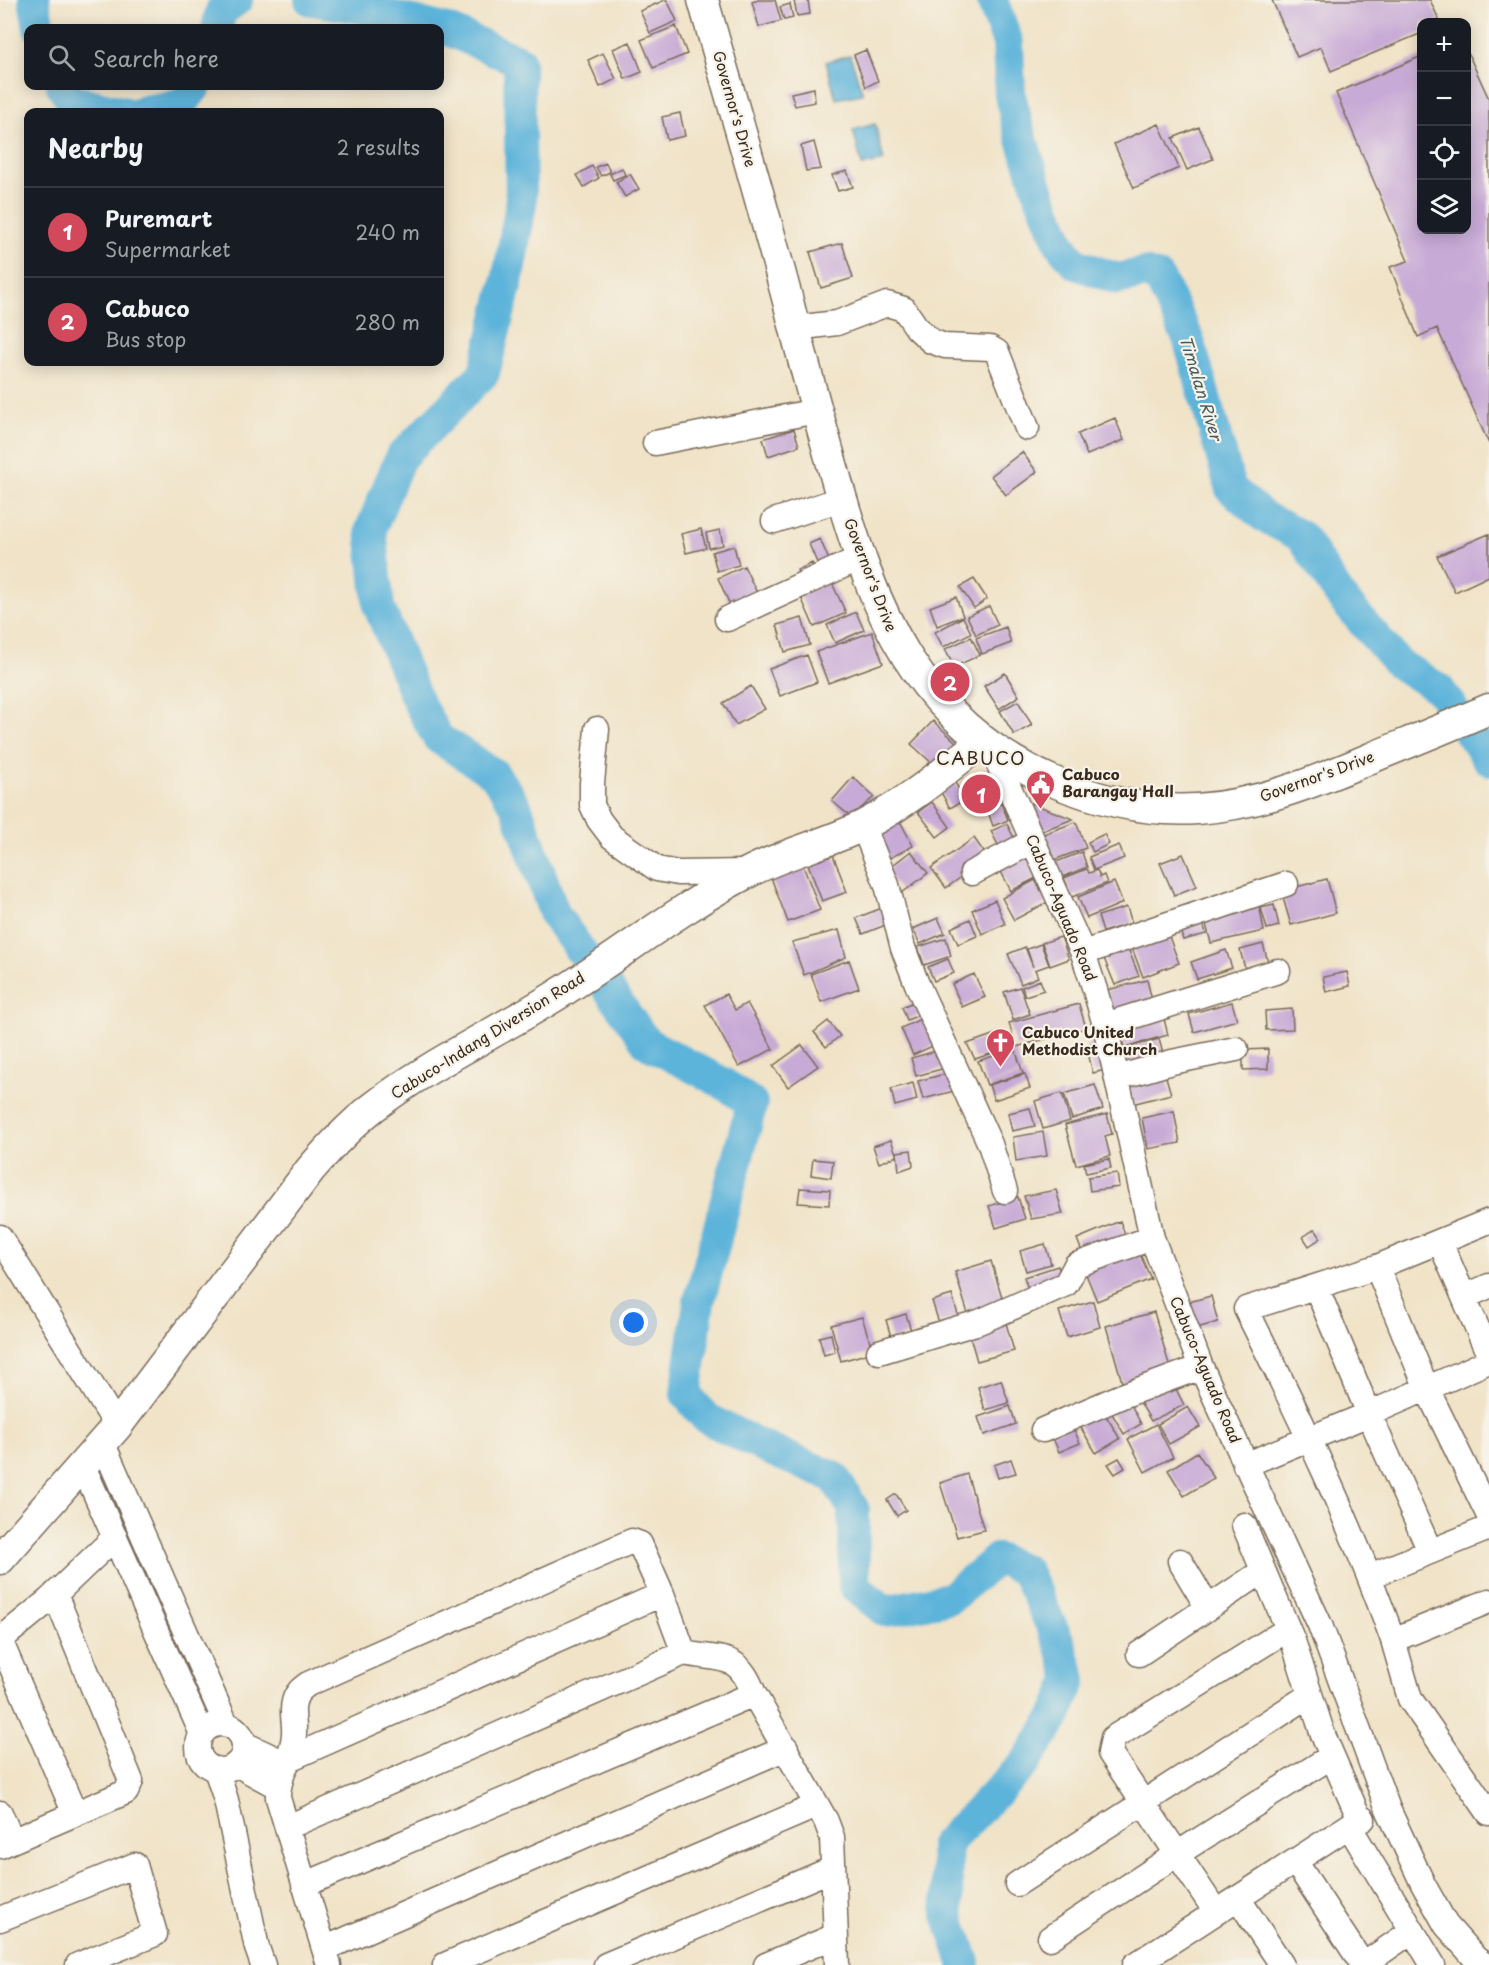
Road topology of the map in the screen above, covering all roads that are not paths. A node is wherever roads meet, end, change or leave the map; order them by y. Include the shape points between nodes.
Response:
1 (703, 0) edge
2 (795, 328) junction
3 (816, 411) junction
4 (1026, 428) dead end
5 (655, 443) dead end
6 (841, 499) junction
7 (774, 521) dead end
8 (860, 558) junction
9 (727, 619) dead end
10 (1489, 709) edge
11 (597, 729) dead end
12 (986, 744) junction
13 (863, 825) junction
14 (1034, 841) junction
15 (749, 872) junction
16 (972, 873) dead end
17 (1286, 884) dead end
18 (1083, 953) junction
19 (1278, 971) dead end
20 (1105, 1025) junction
21 (1236, 1049) dead end
22 (1117, 1078) junction
23 (1005, 1191) dead end
24 (1489, 1221) edge
25 (0, 1237) edge
26 (1152, 1238) junction
27 (1440, 1242) junction
28 (1377, 1268) junction
29 (1489, 1286) edge
30 (1316, 1287) junction
31 (1464, 1297) junction
32 (879, 1352) dead end
33 (1489, 1355) edge
34 (1489, 1361) edge
35 (1201, 1368) junction
36 (1427, 1389) junction
37 (1369, 1414) junction
38 (1043, 1430) dead end
39 (110, 1435) junction
40 (1311, 1439) junction
41 (1245, 1465) junction
42 (83, 1466) junction
43 (1489, 1516) edge
44 (1244, 1525) dead end
45 (1489, 1528) edge
46 (115, 1537) junction
47 (1430, 1551) junction
48 (0, 1559) edge
49 (1180, 1561) dead end
50 (1263, 1571) junction
51 (1370, 1576) junction
52 (55, 1594) junction
53 (662, 1594) junction
54 (1489, 1601) edge
55 (1208, 1608) junction
56 (1288, 1629) junction
57 (0, 1640) edge
58 (1393, 1640) junction
59 (684, 1653) junction
60 (1139, 1654) dead end
61 (754, 1694) junction
62 (1310, 1695) junction
63 (226, 1725) junction
64 (202, 1734) junction
65 (786, 1748) junction
66 (1332, 1756) junction
67 (232, 1761) junction
68 (288, 1761) junction
69 (278, 1787) junction
70 (1143, 1802) junction
71 (816, 1806) junction
72 (1388, 1809) junction
73 (0, 1813) edge
74 (1489, 1813) edge
75 (75, 1814) junction
76 (1354, 1823) junction
77 (288, 1827) junction
78 (6, 1843) edge
79 (1177, 1854) junction
80 (1295, 1861) junction
81 (832, 1869) junction
82 (1017, 1884) dead end
83 (304, 1885) junction
84 (1238, 1898) junction
85 (1216, 1912) junction
86 (0, 1919) edge
87 (1412, 1931) junction
88 (835, 1936) junction
89 (1050, 1938) dead end
90 (326, 1957) edge
91 (78, 1965) edge
92 (263, 1965) edge
93 (445, 1965) edge
94 (606, 1965) edge
95 (766, 1965) edge
96 (837, 1965) edge
97 (1135, 1965) edge
98 (1282, 1965) edge
99 (1363, 1965) edge
100 (1433, 1965) edge
101 (1485, 1965) edge

1 - 2 main road, Governor's Drive
2 - 3 main road, Governor's Drive
2 - 4 street via 837,323 887,304 904,309 932,341 997,352
3 - 5 street
3 - 6 main road, Governor's Drive
6 - 7 street
6 - 8 main road, Governor's Drive
8 - 9 street
8 - 12 main road, Governor's Drive via 889,628 909,663 939,700
10 - 12 main road, Governor's Drive via 1334,774 1242,803 1197,809 1144,806 1085,793 1035,772
11 - 15 street via 592,805 612,837 657,869 678,873
12 - 13 main road, Cabuco-Indang Diversion Road via 908,799
12 - 14 street, Cabuco-Aguado Road
13 - 15 main road, Cabuco-Indang Diversion Road
13 - 23 street via 887,885 903,948 990,1144
14 - 16 street
14 - 18 street, Cabuco-Aguado Road
15 - 39 main road, Cabuco-Indang Diversion Road via 371,1108 340,1137 294,1191
17 - 18 street
18 - 20 street, Cabuco-Aguado Road
19 - 20 street
20 - 22 street, Cabuco-Aguado Road
21 - 22 street
22 - 26 street, Cabuco-Aguado Road
24 - 27 street
25 - 39 street
26 - 32 street via 1076,1265 1066,1284 979,1322
26 - 35 street, Cabuco-Aguado Road
27 - 28 street
27 - 31 street
28 - 30 street
28 - 36 street
29 - 31 street
30 - 37 street
30 - 40 street via 1246,1309
31 - 33 street
34 - 36 street
35 - 38 street
35 - 41 street, Cabuco-Aguado Road
36 - 37 street
36 - 43 street
37 - 40 street
37 - 47 street
39 - 42 main road, Cabuco-Indang Diversion Road
39 - 63 street
40 - 41 street
40 - 51 street
41 - 72 street, Cabuco-Aguado Road via 1320,1625
42 - 46 street
42 - 48 main road, Cabuco-Indang Diversion Road
44 - 50 street
45 - 47 street
46 - 52 street
46 - 64 street
47 - 51 street
49 - 55 street
50 - 55 street
50 - 56 street
51 - 58 street
52 - 57 street
52 - 75 street via 131,1781 126,1792
53 - 59 street
53 - 68 street
53 - 68 street via 640,1544 632,1541 308,1684 293,1703 294,1736
54 - 58 street
55 - 60 street
56 - 62 street
56 - 70 street via 1113,1738 1110,1752
57 - 75 street
58 - 74 street via 1410,1699
59 - 61 street via 738,1665
59 - 77 street
61 - 65 street
61 - 83 street
62 - 66 street
62 - 70 street
63 - 64 street via 213,1726
63 - 67 street via 238,1731
64 - 67 street via 199,1755 209,1766
65 - 71 street
65 - 90 street
66 - 76 street
66 - 79 street
67 - 68 street
67 - 69 street
67 - 92 street via 226,1800
68 - 69 street
69 - 77 street
70 - 79 street
70 - 82 street
71 - 81 street via 832,1837
71 - 93 street
72 - 76 street
72 - 101 street, Cabuco-Aguado Road via 1446,1925
73 - 78 street
75 - 78 street
76 - 80 street
76 - 87 street
77 - 83 street
79 - 85 street
79 - 89 street
80 - 84 street
80 - 99 street
81 - 88 street
81 - 94 street
83 - 90 street
84 - 85 street
84 - 98 street
85 - 97 street
86 - 91 street via 135,1865 155,1934
87 - 99 street
87 - 100 street
88 - 95 street
88 - 96 street

